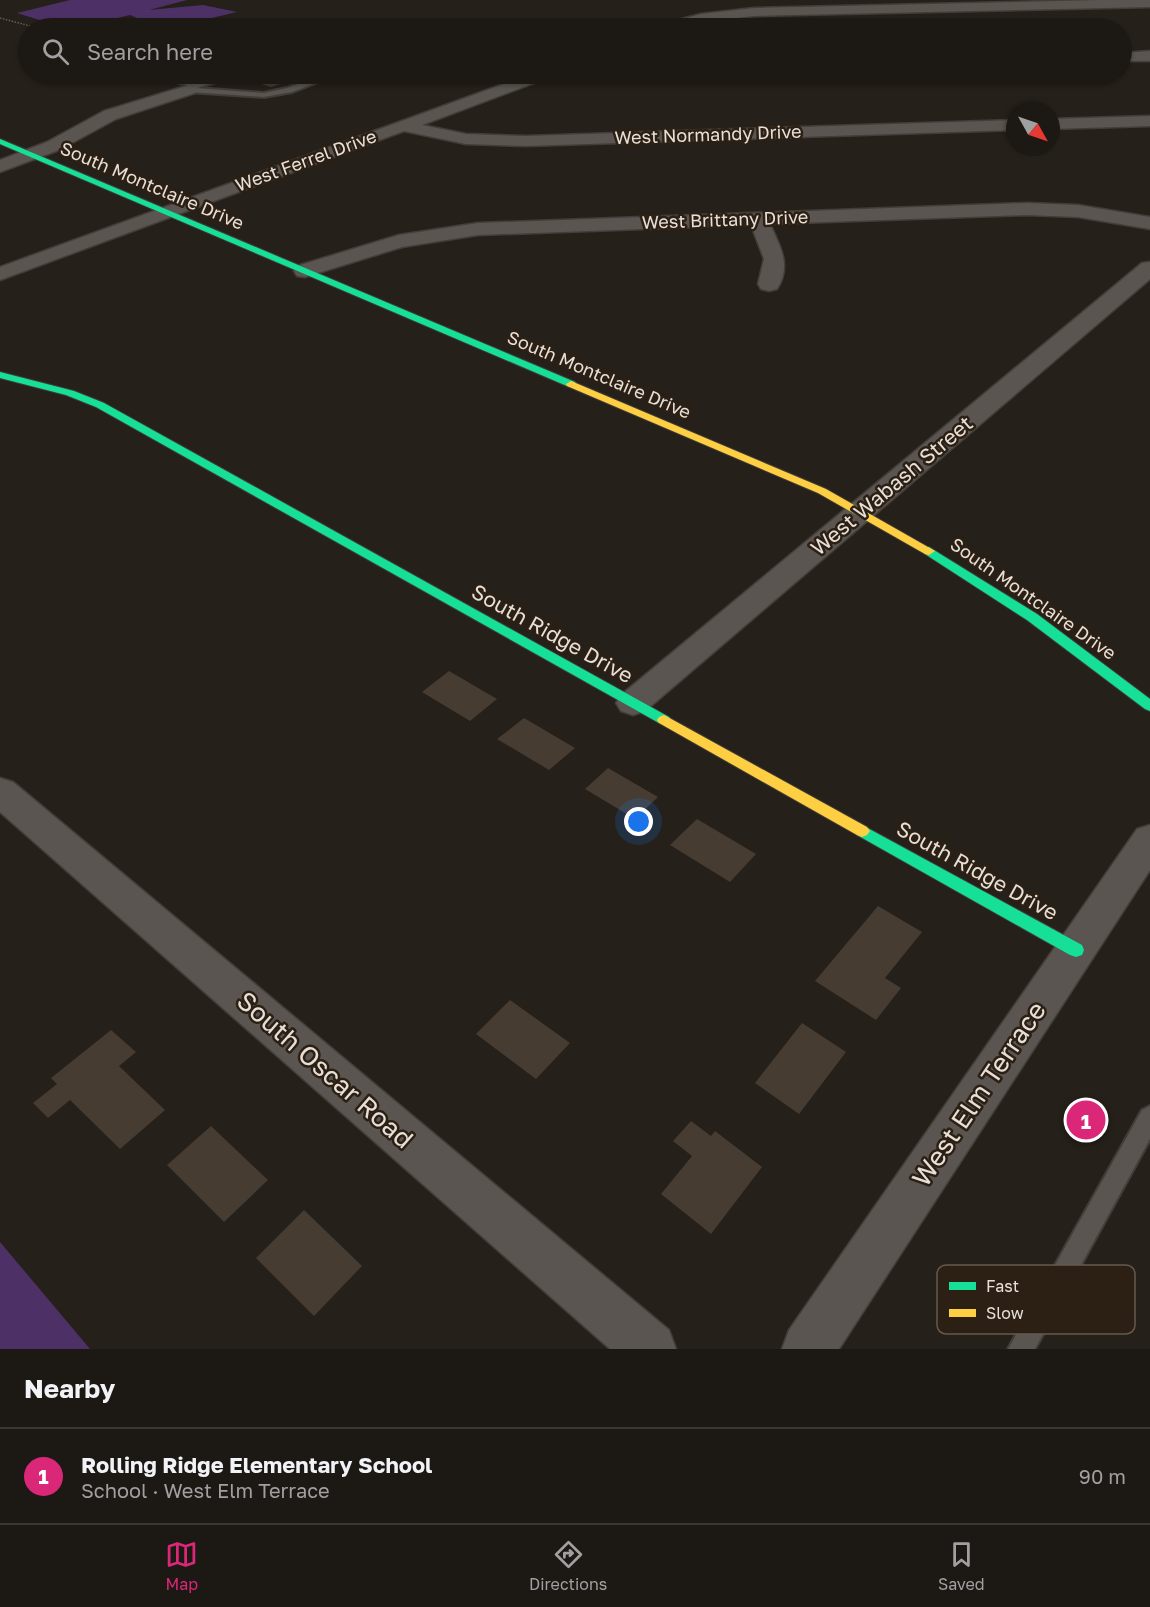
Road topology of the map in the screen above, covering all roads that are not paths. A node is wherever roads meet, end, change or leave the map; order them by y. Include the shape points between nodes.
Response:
1 (1150, 3) edge
2 (701, 18) edge
3 (1150, 56) edge
4 (1132, 57) edge
5 (182, 84) edge
6 (205, 84) edge
7 (304, 84) edge
8 (517, 84) edge
9 (192, 88) junction
10 (1150, 121) edge
11 (1060, 124) edge
12 (1006, 125) edge
13 (403, 126) junction
14 (0, 141) edge
15 (31, 154) junction
16 (0, 166) edge
17 (165, 213) junction
18 (758, 219) junction
19 (1150, 223) edge
20 (1150, 268) edge
21 (305, 271) junction
22 (0, 274) edge
23 (769, 284) dead end
24 (0, 375) edge
25 (862, 512) junction
26 (633, 703) junction
27 (1150, 706) edge
28 (0, 791) edge
29 (1150, 839) edge
30 (1076, 950) junction
31 (1150, 1117) edge
32 (1068, 1265) edge
33 (1029, 1334) edge
34 (650, 1349) edge
35 (808, 1349) edge
36 (1021, 1349) edge

1 - 2 street via 754,12
3 - 4 street
5 - 9 lane
6 - 9 lane
7 - 9 lane via 276,93
8 - 13 street, West Ferrel Drive
9 - 15 street via 110,115
10 - 11 street
12 - 13 street, West Normandy Drive via 526,141 450,137
13 - 17 street, West Ferrel Drive
14 - 15 street, South Montclaire Drive
15 - 16 street
15 - 17 street, South Montclaire Drive
17 - 21 street, South Montclaire Drive
17 - 22 street, West Ferrel Drive
18 - 19 street, West Brittany Drive via 1038,209 1111,215
18 - 21 street, West Brittany Drive via 458,231 399,241
18 - 23 street via 775,260
20 - 25 street, West Wabash Street
21 - 25 street, South Montclaire Drive via 766,465
24 - 26 street, South Ridge Drive via 100,405
25 - 26 street, West Wabash Street
25 - 27 street, South Montclaire Drive via 993,590
26 - 30 street, South Ridge Drive
28 - 34 street, South Oscar Road
29 - 30 street, West Elm Terrace
30 - 35 street, West Elm Terrace
31 - 32 lane
33 - 36 lane

